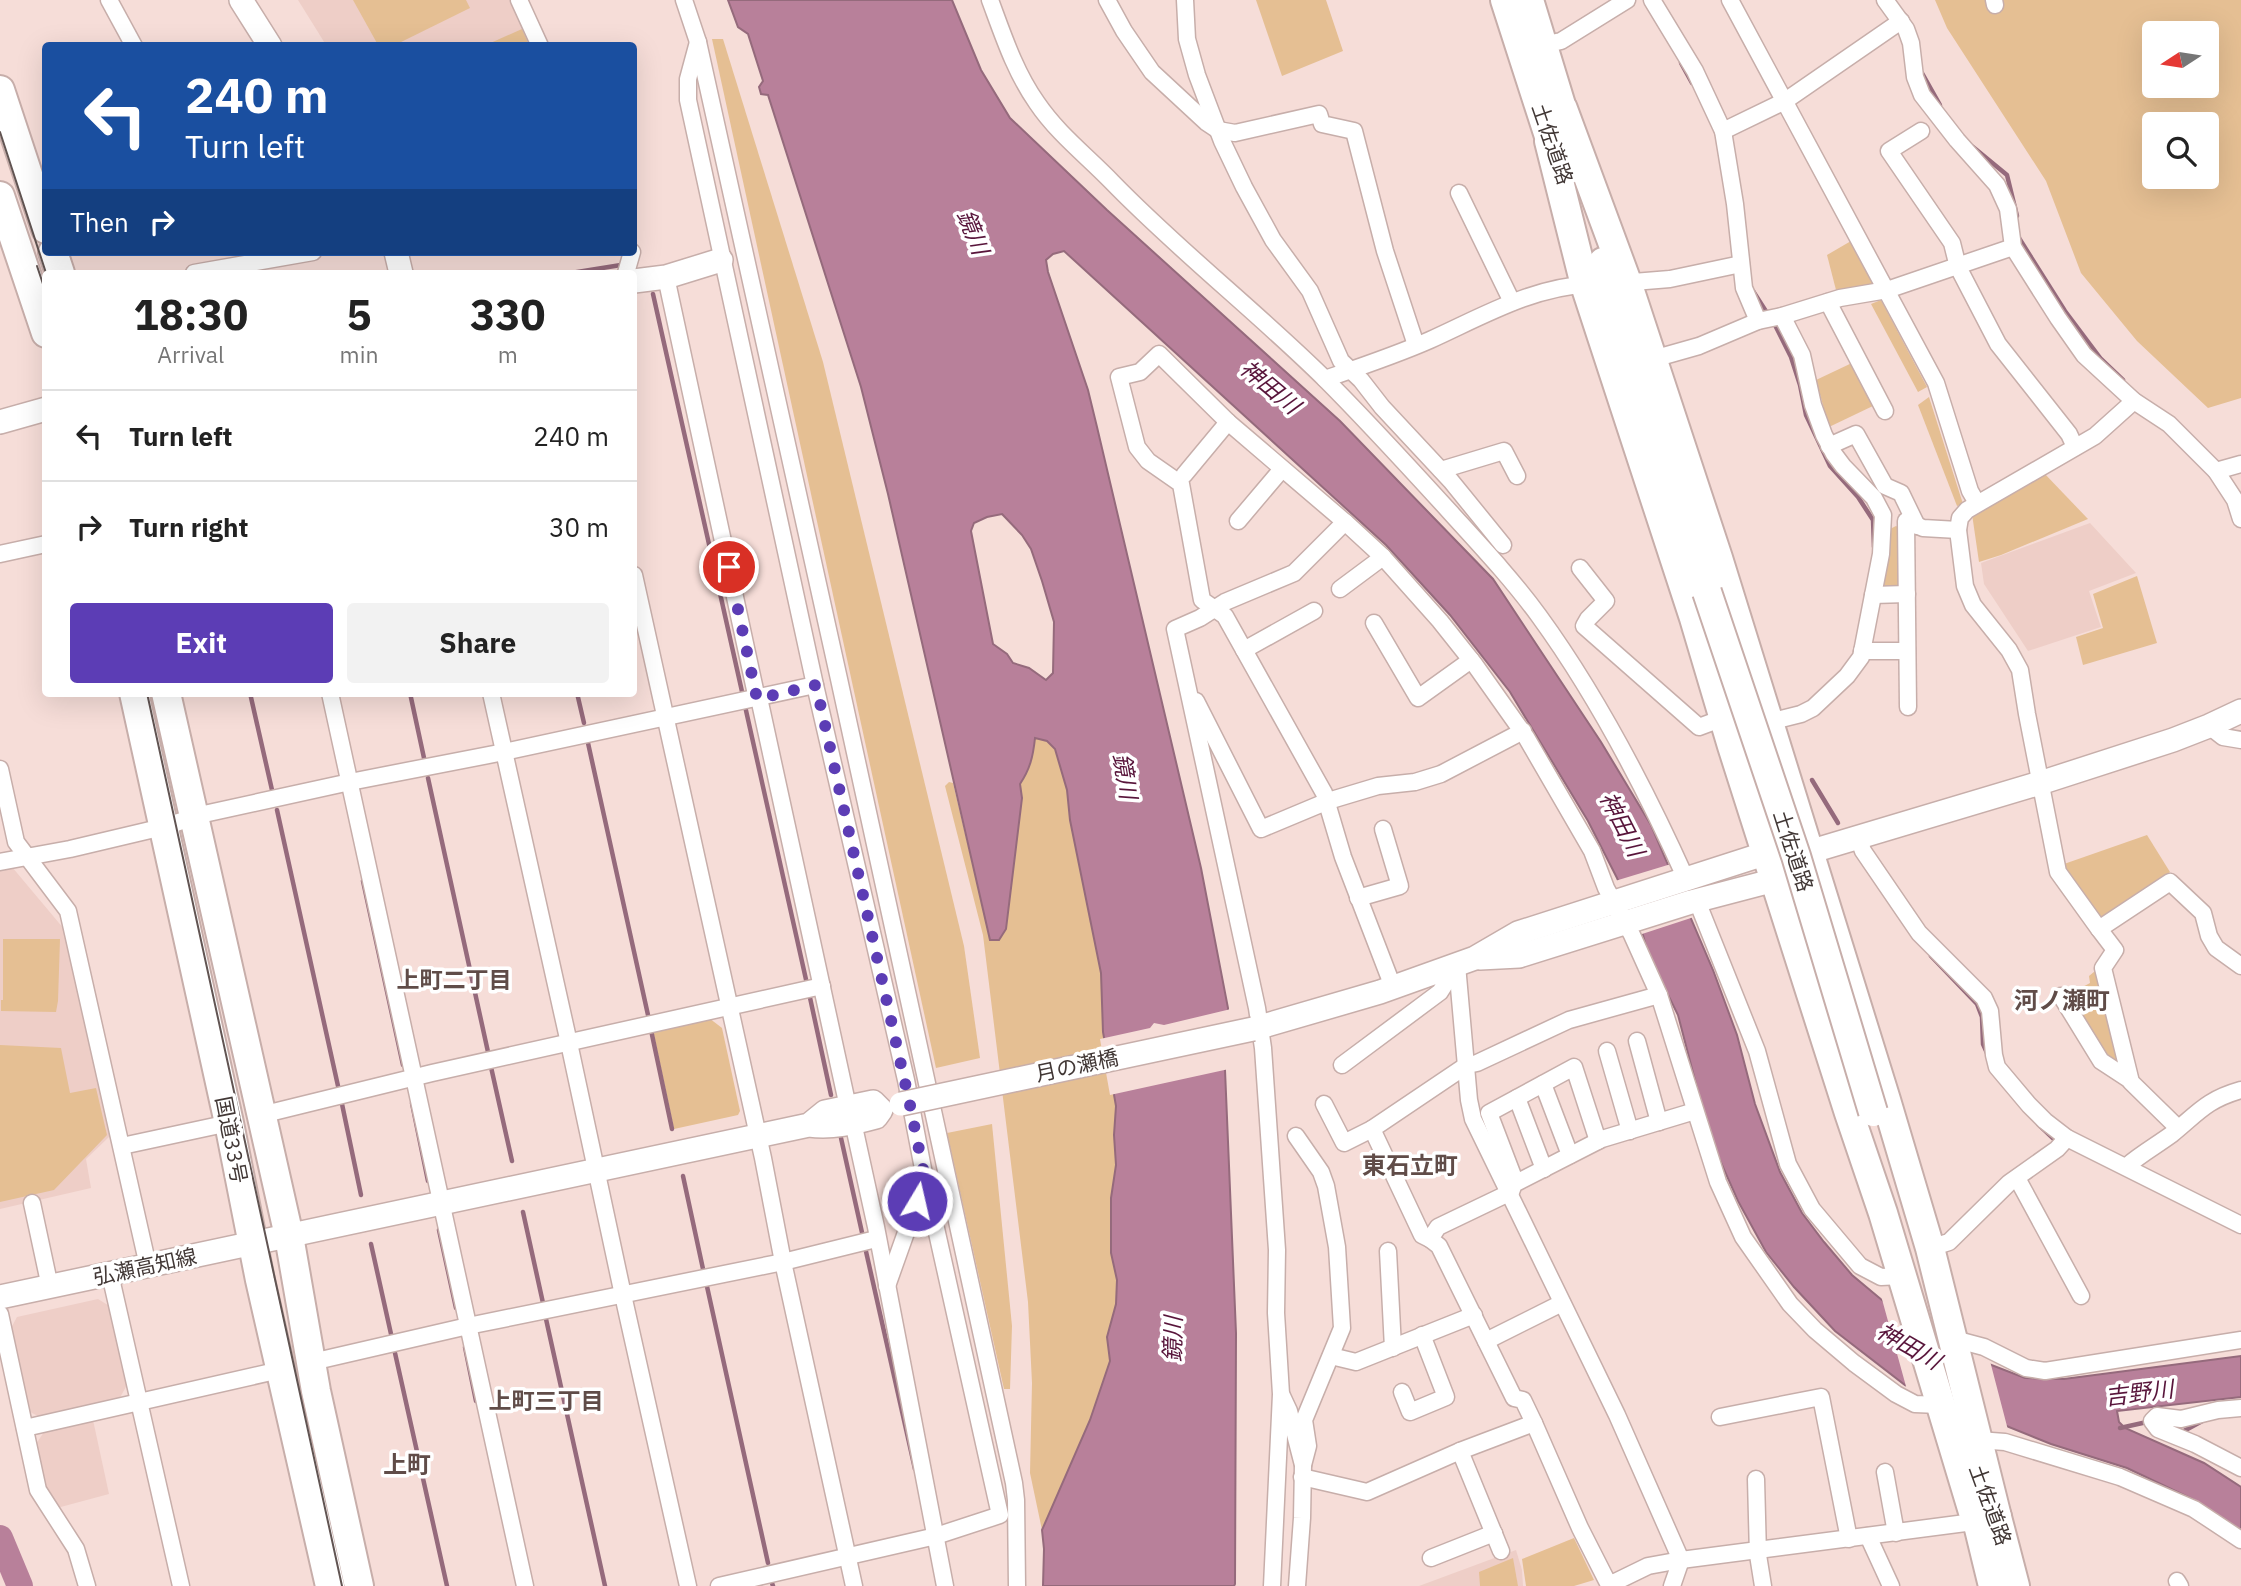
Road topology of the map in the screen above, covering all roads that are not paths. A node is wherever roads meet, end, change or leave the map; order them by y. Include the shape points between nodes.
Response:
1 (110, 0) edge
2 (241, 0) edge
3 (519, 0) edge
4 (684, 0) edge
5 (990, 0) edge
6 (1107, 0) edge
7 (1185, 0) edge
8 (1506, 0) edge
9 (1529, 0) edge
10 (1627, 0) edge
11 (1652, 0) edge
12 (1730, 0) edge
13 (1885, 0) edge
14 (1901, 21) junction
15 (132, 42) edge
16 (267, 42) edge
17 (538, 42) edge
18 (698, 42) junction
19 (1543, 45) junction
20 (0, 90) edge
21 (1785, 102) junction
22 (1218, 130) junction
23 (1723, 131) junction
24 (1921, 131) dead end
25 (1459, 193) dead end
26 (0, 196) edge
27 (42, 217) edge
28 (6, 237) edge
29 (2013, 247) junction
30 (284, 256) edge
31 (721, 260) junction
32 (233, 263) edge
33 (1741, 264) junction
34 (1958, 267) junction
35 (206, 270) edge
36 (666, 277) junction
37 (637, 281) edge
38 (1606, 283) junction
39 (1887, 290) junction
40 (1512, 302) junction
41 (1828, 302) junction
42 (1770, 319) junction
43 (42, 323) edge
44 (1416, 345) junction
45 (1653, 359) junction
46 (1351, 370) junction
47 (1325, 379) junction
48 (2134, 401) junction
49 (42, 410) edge
50 (1885, 411) dead end
51 (0, 422) edge
52 (1228, 422) junction
53 (1829, 446) junction
54 (2075, 447) junction
55 (2241, 464) edge
56 (1282, 469) junction
57 (1441, 470) junction
58 (2216, 471) junction
59 (1184, 475) dead end
60 (1517, 476) dead end
61 (1977, 503) junction
62 (1883, 515) junction
63 (2241, 519) edge
64 (1238, 521) dead end
65 (1345, 522) junction
66 (1912, 524) junction
67 (1958, 530) junction
68 (42, 545) edge
69 (1503, 545) dead end
70 (0, 554) edge
71 (1383, 557) junction
72 (1580, 568) dead end
73 (637, 589) edge
74 (1340, 589) dead end
75 (1907, 594) junction
76 (1873, 595) junction
77 (1733, 606) junction
78 (1214, 610) junction
79 (1314, 611) dead end
80 (1694, 618) junction
81 (1374, 623) dead end
82 (1244, 650) junction
83 (1862, 651) junction
84 (1907, 651) junction
85 (1471, 660) junction
86 (816, 685) junction
87 (1188, 687) junction
88 (135, 697) edge
89 (167, 697) edge
90 (331, 697) edge
91 (492, 697) edge
92 (758, 698) junction
93 (1908, 707) dead end
94 (2241, 711) edge
95 (664, 716) junction
96 (1723, 718) junction
97 (1769, 722) junction
98 (2209, 726) junction
99 (1523, 731) junction
100 (2241, 740) edge
101 (504, 751) junction
102 (0, 769) edge
103 (350, 782) junction
104 (2040, 783) junction
105 (1328, 801) junction
106 (194, 817) junction
107 (163, 827) junction
108 (1382, 829) dead end
109 (1858, 837) junction
110 (1809, 852) junction
111 (1767, 853) junction
112 (26, 857) junction
113 (0, 862) edge
114 (1775, 880) junction
115 (1689, 891) junction
116 (1358, 898) junction
117 (1623, 911) junction
118 (2099, 929) junction
119 (1466, 961) junction
120 (2241, 966) edge
121 (821, 986) junction
122 (1393, 987) junction
123 (1659, 995) junction
124 (2061, 996) dead end
125 (729, 1006) junction
126 (1257, 1028) junction
127 (1637, 1041) dead end
128 (569, 1042) junction
129 (1607, 1051) dead end
130 (1342, 1065) dead end
131 (1467, 1065) junction
132 (414, 1078) junction
133 (2130, 1080) junction
134 (1543, 1084) junction
135 (2241, 1090) edge
136 (1517, 1098) junction
137 (1324, 1104) dead end
138 (1689, 1113) junction
139 (261, 1115) junction
140 (850, 1115) junction
141 (1659, 1122) junction
142 (229, 1123) junction
143 (2178, 1128) junction
144 (1372, 1129) junction
145 (1630, 1131) junction
146 (758, 1136) junction
147 (1296, 1136) dead end
148 (1598, 1141) junction
149 (2062, 1143) junction
150 (122, 1146) junction
151 (1570, 1155) junction
152 (2127, 1167) junction
153 (1544, 1169) junction
154 (595, 1170) junction
155 (2017, 1178) junction
156 (925, 1179) junction
157 (1513, 1188) junction
158 (32, 1203) dead end
159 (440, 1203) junction
160 (2241, 1225) edge
161 (289, 1236) junction
162 (1430, 1238) junction
163 (876, 1239) junction
164 (252, 1244) junction
165 (1930, 1248) junction
166 (1388, 1251) dead end
167 (783, 1262) junction
168 (148, 1266) junction
169 (110, 1274) junction
170 (1902, 1276) junction
171 (50, 1287) junction
172 (886, 1287) junction
173 (622, 1295) junction
174 (2081, 1296) dead end
175 (0, 1297) edge
176 (1562, 1303) junction
177 (1920, 1309) junction
178 (0, 1314) edge
179 (1474, 1315) junction
180 (468, 1326) junction
181 (1422, 1335) junction
182 (2241, 1340) edge
183 (1486, 1341) junction
184 (1954, 1341) junction
185 (1393, 1348) junction
186 (1331, 1356) junction
187 (312, 1362) junction
188 (280, 1370) junction
189 (1402, 1392) dead end
190 (1281, 1394) junction
191 (139, 1401) junction
192 (2241, 1408) edge
193 (1720, 1418) dead end
194 (1953, 1419) junction
195 (1534, 1423) junction
196 (25, 1428) junction
197 (1460, 1451) junction
198 (2239, 1464) edge
199 (1302, 1471) junction
200 (1885, 1472) dead end
201 (1756, 1479) dead end
202 (1987, 1520) junction
203 (1497, 1530) junction
204 (1896, 1533) junction
205 (936, 1536) junction
206 (1868, 1536) junction
207 (1849, 1539) junction
208 (2241, 1540) edge
209 (1759, 1550) junction
210 (1501, 1551) dead end
211 (847, 1556) junction
212 (1432, 1558) dead end
213 (1681, 1560) junction
214 (87, 1586) edge
215 (181, 1586) edge
216 (330, 1586) edge
217 (359, 1586) edge
218 (525, 1586) edge
219 (688, 1586) edge
220 (719, 1586) edge
221 (854, 1586) edge
222 (945, 1586) edge
223 (1017, 1586) edge
224 (1272, 1586) edge
225 (1297, 1586) edge
226 (1672, 1586) edge
227 (1763, 1586) edge
228 (1891, 1586) edge
229 (1993, 1586) edge
230 (2015, 1586) edge

1 - 15 street
2 - 16 street
3 - 17 street
4 - 18 street
5 - 47 street via 1013,60 1050,120 1120,192
6 - 22 street via 1152,72
7 - 22 street via 1197,75
8 - 38 highway, 土佐道路 via 1549,141
9 - 19 highway, 土佐道路
10 - 19 street via 1560,41
11 - 23 street via 1695,71
12 - 21 street
13 - 14 street
14 - 21 street
14 - 29 street via 1912,43 1922,95 1997,185 2008,209
18 - 31 street via 688,79 688,100
18 - 223 street via 1014,1483
19 - 38 highway, 土佐道路 via 1602,251
20 - 27 highway
21 - 23 street
21 - 39 street
22 - 44 street via 1235,133 1319,114 1322,124 1354,131 1385,251
22 - 46 street via 1258,214 1310,291 1341,360
23 - 33 street
24 - 34 street via 1889,151 1952,243
25 - 40 street via 1464,219
26 - 28 highway
28 - 43 highway
29 - 34 street
29 - 48 street via 2084,355
30 - 32 street
31 - 36 street
31 - 86 street
32 - 35 street
33 - 38 street via 1670,279
33 - 42 street via 1744,288
34 - 39 street
34 - 54 street via 1998,344
36 - 37 street
36 - 92 street
38 - 40 street via 1549,290
38 - 45 highway
38 - 80 highway
38 - 177 highway, 土佐道路, bridge via 1796,856 1873,1112
39 - 41 street
39 - 61 street via 1936,383
40 - 44 street
41 - 42 street
41 - 50 street
42 - 45 street
42 - 53 street via 1802,355 1813,405
44 - 46 street
45 - 77 highway
46 - 47 street
46 - 57 street
47 - 115 street via 1486,552 1539,616 1622,748
48 - 54 street via 2095,436
48 - 58 street via 2169,424
49 - 51 street
52 - 56 street
52 - 59 street
52 - 78 street via 1159,354 1140,372 1119,377 1137,447 1148,461 1181,484 1202,600
53 - 62 street
53 - 66 street via 1856,434 1885,486 1901,494
54 - 61 street
55 - 58 street
56 - 64 street
56 - 65 street
57 - 60 street via 1504,451
57 - 69 street
58 - 63 street
61 - 67 street via 1960,518
62 - 66 street
62 - 76 street
65 - 71 street
65 - 78 street via 1294,573
66 - 67 street
66 - 75 street
67 - 104 street via 1965,586 1973,605 2020,670
68 - 70 street
71 - 74 street
71 - 85 street
72 - 96 street via 1606,601 1584,626 1699,727
73 - 95 street
75 - 76 street
75 - 84 street
76 - 83 street
77 - 80 street
77 - 97 highway
78 - 82 street via 1225,616
78 - 87 street via 1175,629
79 - 82 street
80 - 96 highway
81 - 85 street via 1419,698
82 - 105 street
83 - 84 street
83 - 97 street via 1847,676 1812,708
84 - 93 street
85 - 99 street
86 - 92 street
86 - 156 street
87 - 105 street via 1261,828
87 - 126 street
88 - 107 highway, 国道33号
89 - 106 highway, 国道33号
90 - 103 street
91 - 101 street
92 - 95 street
92 - 121 street
94 - 98 street
95 - 101 street
95 - 125 street
96 - 111 highway
97 - 110 highway
98 - 100 street via 2223,737
98 - 104 street
99 - 105 street via 1441,774
99 - 117 street via 1592,851 1606,888
101 - 103 street
101 - 128 street
102 - 112 street via 16,842
103 - 106 street
103 - 132 street
104 - 109 street
104 - 118 street via 2058,872
105 - 116 street
106 - 107 street
106 - 139 highway, 国道33号
107 - 112 street
107 - 142 highway, 国道33号
108 - 116 street via 1400,886
109 - 110 street
109 - 149 street via 1919,933 1983,998 1990,1012 1997,1067
110 - 111 street
110 - 114 street
110 - 165 highway
111 - 114 highway
111 - 115 street
112 - 113 street
112 - 150 street via 68,911
114 - 115 street
114 - 170 highway
115 - 117 street, 月の瀬橋
115 - 170 street via 1757,1052 1788,1164 1812,1209 1860,1266 1881,1277
116 - 122 street
117 - 119 street, 月の瀬橋 via 1518,933
117 - 123 street
118 - 120 street via 2171,881 2203,913 2216,948
118 - 133 street via 2115,950 2103,968
119 - 122 street, 月の瀬橋
119 - 130 street via 1440,992
119 - 131 street
121 - 125 street
121 - 140 street
122 - 126 street, 月の瀬橋
123 - 131 street via 1569,1020
123 - 138 street
124 - 133 street via 2101,1061
125 - 128 street
125 - 146 street
126 - 140 street, 月の瀬橋, bridge via 891,1107 873,1102
126 - 190 street via 1277,1250
127 - 141 street
128 - 132 street
128 - 154 street
129 - 145 street
131 - 144 street
131 - 157 street via 1473,1119
132 - 139 street
132 - 159 street
133 - 143 street
134 - 136 street
134 - 148 street via 1574,1067
134 - 151 street
135 - 143 street via 2208,1102
136 - 153 street
136 - 157 street via 1489,1113
137 - 144 street via 1337,1145
138 - 141 street
138 - 194 street via 1743,1237 1790,1304 1886,1388
139 - 161 highway, 国道33号
140 - 146 street, 弘瀬高知線 via 825,1112 809,1125
140 - 163 street
141 - 145 street
142 - 150 street
142 - 164 highway, 国道33号
143 - 152 street
144 - 162 street via 1422,1235
145 - 148 street
146 - 154 street, 弘瀬高知線
146 - 167 street
147 - 186 street via 1324,1179 1337,1247 1342,1328
148 - 151 street
149 - 152 street
149 - 155 street
150 - 168 street
151 - 153 street
152 - 160 street
153 - 157 street
154 - 159 street, 弘瀬高知線
154 - 173 street
155 - 165 street via 1949,1242
155 - 174 street
156 - 172 street
156 - 205 street via 1000,1516
157 - 162 street via 1438,1227
157 - 176 street
158 - 171 street
159 - 161 street, 弘瀬高知線
159 - 180 street
161 - 164 street, 弘瀬高知線
161 - 187 highway, 国道33号
162 - 179 street via 1439,1246
163 - 167 street
163 - 172 street
164 - 168 street, 弘瀬高知線
164 - 188 highway, 国道33号
165 - 184 highway
166 - 185 street
167 - 173 street
167 - 211 street
168 - 169 street, 弘瀬高知線
169 - 171 street, 弘瀬高知線
169 - 191 street
170 - 177 highway
171 - 175 street, 弘瀬高知線
172 - 205 street
173 - 180 street
173 - 219 street
176 - 183 street
176 - 213 street
177 - 194 highway, 土佐道路
178 - 196 street
179 - 181 street
179 - 183 street
180 - 187 street
180 - 218 street
181 - 185 street
181 - 189 street via 1447,1397 1412,1417
182 - 184 street via 2045,1371 2026,1368 1984,1347
183 - 195 street via 1514,1398 1523,1401
184 - 194 highway
185 - 186 street via 1356,1362
186 - 199 street via 1304,1420 1308,1446
187 - 217 highway, 国道33号
188 - 191 street
188 - 216 highway, 国道33号
190 - 199 street
190 - 224 street
191 - 196 street
191 - 215 street
192 - 198 street via 2181,1419 2157,1416 2152,1421 2158,1429
193 - 207 street via 1821,1397
194 - 202 highway, 土佐道路
194 - 208 street via 2005,1442 2120,1476 2194,1509
195 - 197 street
195 - 213 street via 1609,1585 1648,1566
196 - 214 street via 38,1490 76,1549
197 - 199 street via 1367,1492
197 - 203 street
199 - 225 street
200 - 204 street
201 - 209 street
202 - 204 street
202 - 229 highway, 土佐道路
202 - 230 highway, 土佐道路
203 - 210 street
203 - 212 street
204 - 206 street
205 - 211 street
205 - 222 street
206 - 207 street
206 - 228 street
207 - 209 street
209 - 213 street
209 - 227 street
211 - 220 street
211 - 221 street
213 - 226 street

